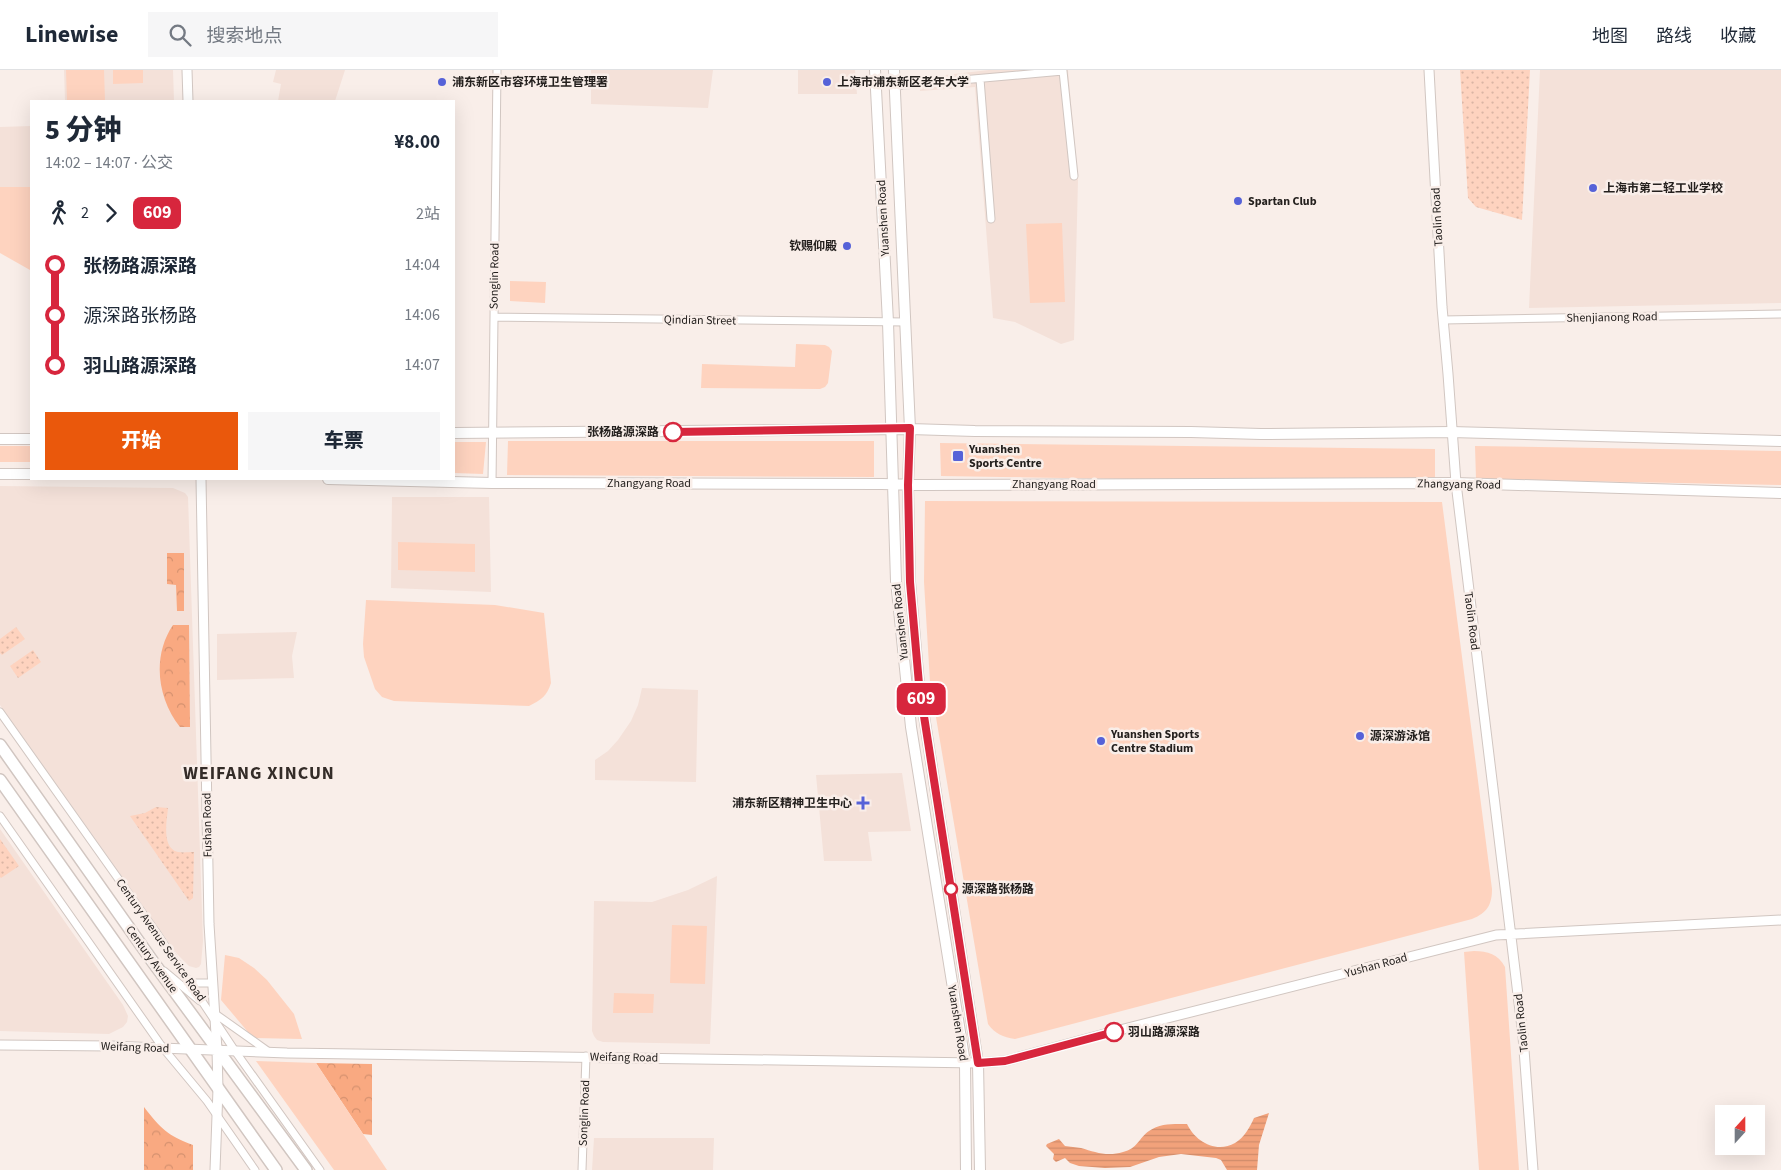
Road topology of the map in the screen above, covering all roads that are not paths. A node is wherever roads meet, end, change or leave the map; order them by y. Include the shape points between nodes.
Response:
1 (188, 70) edge
2 (497, 70) edge
3 (875, 70) edge
4 (894, 70) edge
5 (1430, 70) edge
6 (980, 79) junction
7 (894, 86) junction
8 (188, 100) edge
9 (1074, 176) dead end
10 (991, 219) dead end
11 (1781, 314) edge
12 (494, 317) junction
13 (1443, 320) junction
14 (888, 322) junction
15 (906, 322) junction
16 (910, 428) junction
17 (892, 429) junction
18 (1452, 432) junction
19 (455, 433) edge
20 (494, 433) junction
21 (0, 439) edge
22 (30, 439) edge
23 (1781, 441) edge
24 (0, 474) edge
25 (30, 474) edge
26 (201, 480) edge
27 (369, 480) edge
28 (492, 483) junction
29 (1456, 483) junction
30 (893, 484) junction
31 (908, 485) junction
32 (1781, 493) edge
33 (0, 712) edge
34 (0, 745) edge
35 (0, 780) edge
36 (0, 816) edge
37 (1781, 920) edge
38 (1511, 934) junction
39 (153, 962) junction
40 (191, 983) junction
41 (212, 983) junction
42 (212, 1013) junction
43 (0, 1045) edge
44 (163, 1048) junction
45 (190, 1049) junction
46 (217, 1050) junction
47 (236, 1051) junction
48 (269, 1052) junction
49 (586, 1056) junction
50 (965, 1063) junction
51 (978, 1063) junction
52 (218, 1089) junction
53 (217, 1116) junction
54 (214, 1170) edge
55 (255, 1170) edge
56 (276, 1170) edge
57 (306, 1170) edge
58 (320, 1170) edge
59 (582, 1170) edge
60 (966, 1170) edge
61 (980, 1170) edge
62 (1532, 1170) edge

1 - 8 street
2 - 12 street, Songlin Road
3 - 14 main road, Yuanshen Road
4 - 7 main road, Yuanshen Road
5 - 13 street, Taolin Road
6 - 7 street
6 - 9 street via 1063,71
6 - 10 street
7 - 15 main road, Yuanshen Road
11 - 13 street, Shenjianong Road
12 - 14 street, Qindian Street
12 - 20 street, Songlin Road
13 - 18 street, Taolin Road
14 - 15 street, Qindian Street
14 - 17 main road, Yuanshen Road
15 - 16 main road, Yuanshen Road
16 - 17 main road
16 - 18 main road via 1261,434
16 - 31 main road, Yuanshen Road
17 - 20 main road
17 - 30 main road, Yuanshen Road
18 - 23 main road
18 - 29 street, Taolin Road
19 - 20 main road
20 - 28 street, Songlin Road
21 - 22 main road
24 - 25 main road
26 - 41 street, Fushan Road via 208,915
27 - 28 main road, Zhangyang Road
28 - 30 main road, Zhangyang Road
29 - 31 main road, Zhangyang Road
29 - 32 main road, Zhangyang Road
29 - 38 street, Taolin Road
30 - 31 main road, Zhangyang Road
30 - 50 main road, Yuanshen Road via 896,581 910,727
31 - 51 main road, Yuanshen Road via 910,582 919,684
33 - 40 street, Century Avenue Service Road
34 - 39 main road, Century Avenue
35 - 45 main road, Century Avenue
36 - 44 street
37 - 38 street, Yushan Road
38 - 51 street, Yushan Road via 1482,938 1005,1061
38 - 62 street, Taolin Road via 1523,1036
39 - 42 street
39 - 46 main road, Century Avenue
40 - 41 street
40 - 42 street, Century Avenue Service Road
41 - 42 street, Fushan Road
42 - 46 street, Fushan Road
42 - 47 street, Century Avenue Service Road
42 - 48 street
43 - 44 street, Weifang Road
44 - 45 street, Weifang Road
44 - 53 street
45 - 46 street, Weifang Road
45 - 52 main road, Century Avenue
46 - 47 street, Weifang Road
46 - 52 street, Fushan Road
46 - 57 main road, Century Avenue
47 - 48 street, Weifang Road
47 - 58 street, Century Avenue Service Road
48 - 49 street, Weifang Road
49 - 50 street, Weifang Road
49 - 59 street, Songlin Road
50 - 51 street, Weifang Road
50 - 60 main road, Yuanshen Road
51 - 61 main road, Yuanshen Road
52 - 53 street, Fushan Road
52 - 56 main road, Century Avenue
53 - 54 street, Fushan Road
53 - 55 street

